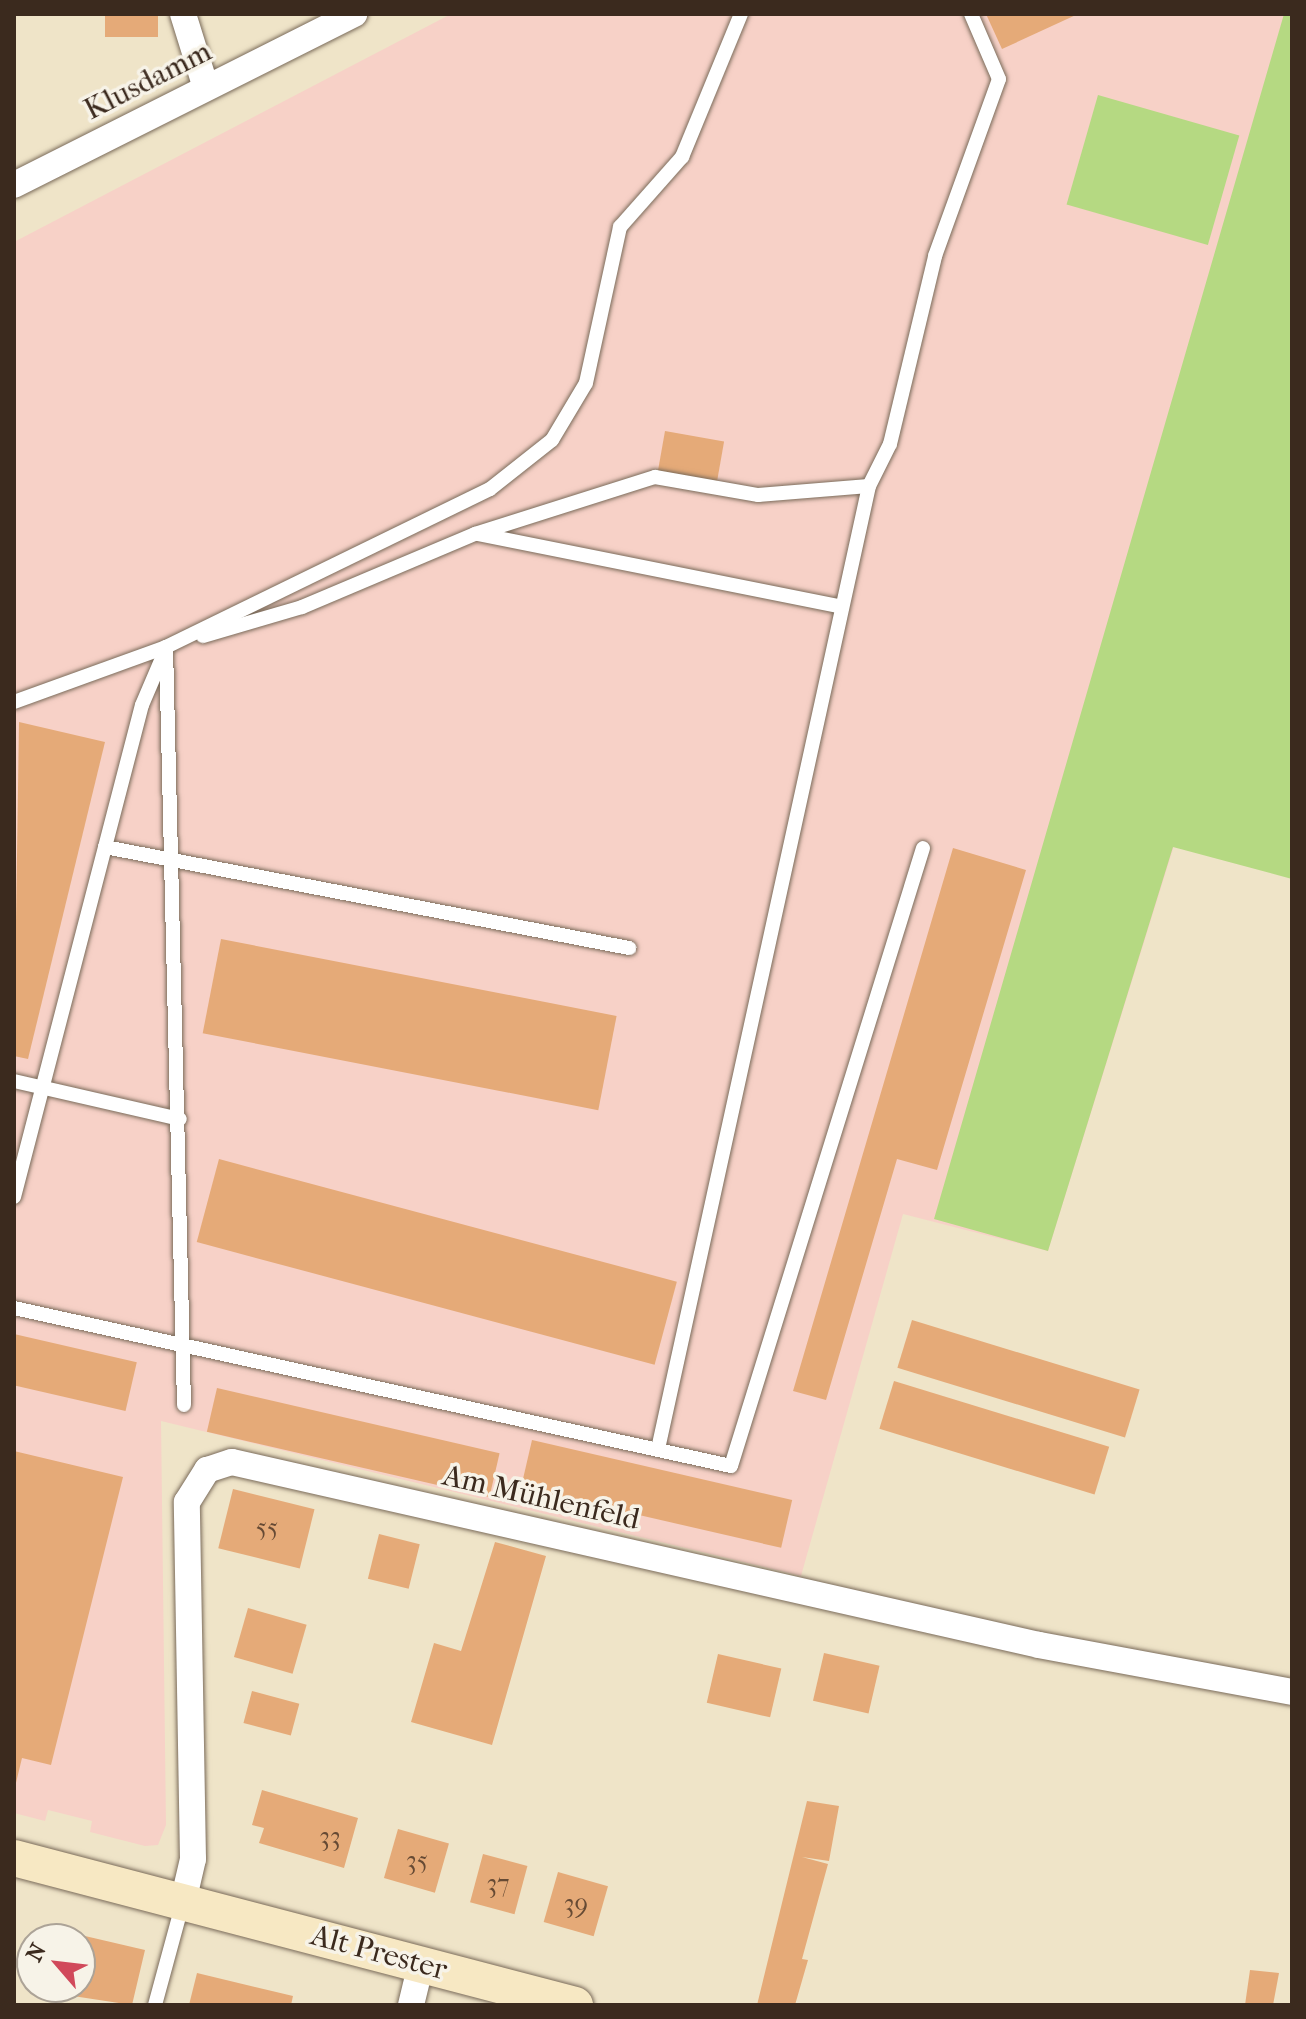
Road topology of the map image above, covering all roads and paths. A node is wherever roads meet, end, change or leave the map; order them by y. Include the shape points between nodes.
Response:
1 (183, 14) edge
2 (354, 14) edge
3 (741, 14) edge
4 (971, 14) edge
5 (206, 88) junction
6 (14, 185) edge
7 (869, 486) junction
8 (475, 534) junction
9 (842, 607) junction
10 (166, 647) junction
11 (14, 702) edge
12 (105, 847) junction
13 (923, 848) dead end
14 (173, 860) junction
15 (629, 948) dead end
16 (14, 1081) edge
17 (43, 1088) junction
18 (180, 1119) junction
19 (14, 1197) edge
20 (14, 1308) edge
21 (186, 1345) junction
22 (184, 1405) dead end
23 (658, 1449) junction
24 (1292, 1692) edge
25 (14, 1858) edge
26 (183, 1902) junction
27 (421, 1964) junction
28 (155, 2005) edge
29 (411, 2005) edge
30 (575, 2005) edge

1 - 5 street
2 - 5 street, Klusdamm
3 - 10 lane via 682,157 620,227 586,383 552,440 490,489
4 - 7 lane via 999,79 935,256 890,444
5 - 6 street, Klusdamm
7 - 8 lane via 758,495 655,477
7 - 9 lane
8 - 9 lane
8 - 10 lane via 302,607
9 - 23 lane
10 - 11 lane
10 - 12 lane via 142,705
10 - 14 lane
12 - 14 lane
12 - 17 lane
13 - 23 lane via 731,1466
14 - 15 lane
14 - 18 lane
16 - 17 lane
17 - 18 lane
17 - 19 lane
18 - 21 lane
20 - 21 lane
21 - 22 lane
21 - 23 lane
24 - 26 street, Am Mühlenfeld via 1039,1645 232,1462 207,1470 187,1502 193,1859
25 - 26 main road, Alt Prester
26 - 27 main road, Alt Prester
26 - 28 lane
27 - 29 street
27 - 30 main road, Alt Prester

